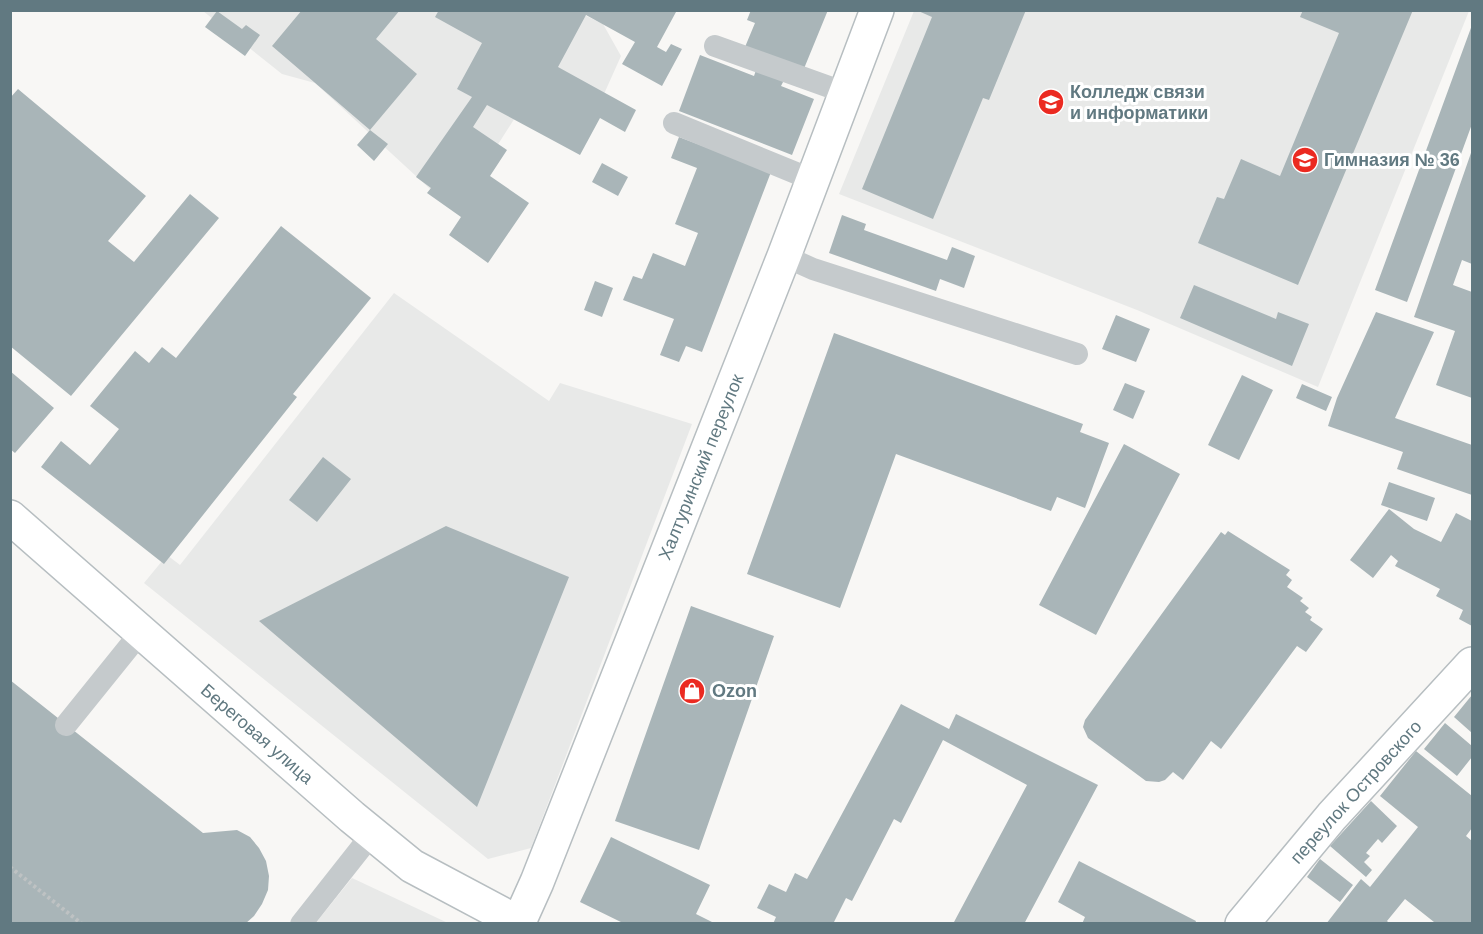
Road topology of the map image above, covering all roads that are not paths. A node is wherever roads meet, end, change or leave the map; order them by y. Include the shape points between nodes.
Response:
1 (877, 10) edge
2 (715, 46) dead end
3 (846, 93) junction
4 (674, 123) dead end
5 (813, 180) junction
6 (784, 256) junction
7 (1077, 354) dead end
8 (10, 517) edge
9 (141, 632) junction
10 (1473, 664) edge
11 (66, 725) dead end
12 (372, 834) junction
13 (520, 923) edge
14 (301, 924) edge
15 (1242, 924) edge

1 - 3 street, Халтуринский переулок
2 - 3 lane
3 - 5 street, Халтуринский переулок
4 - 5 lane
5 - 6 street, Халтуринский переулок
6 - 7 lane via 813,269
6 - 13 street, Халтуринский переулок
8 - 9 street, Береговая улица
9 - 11 lane
9 - 12 street, Береговая улица
10 - 15 street, переулок Островского via 1332,816
12 - 13 street, Береговая улица via 411,866
12 - 14 lane

